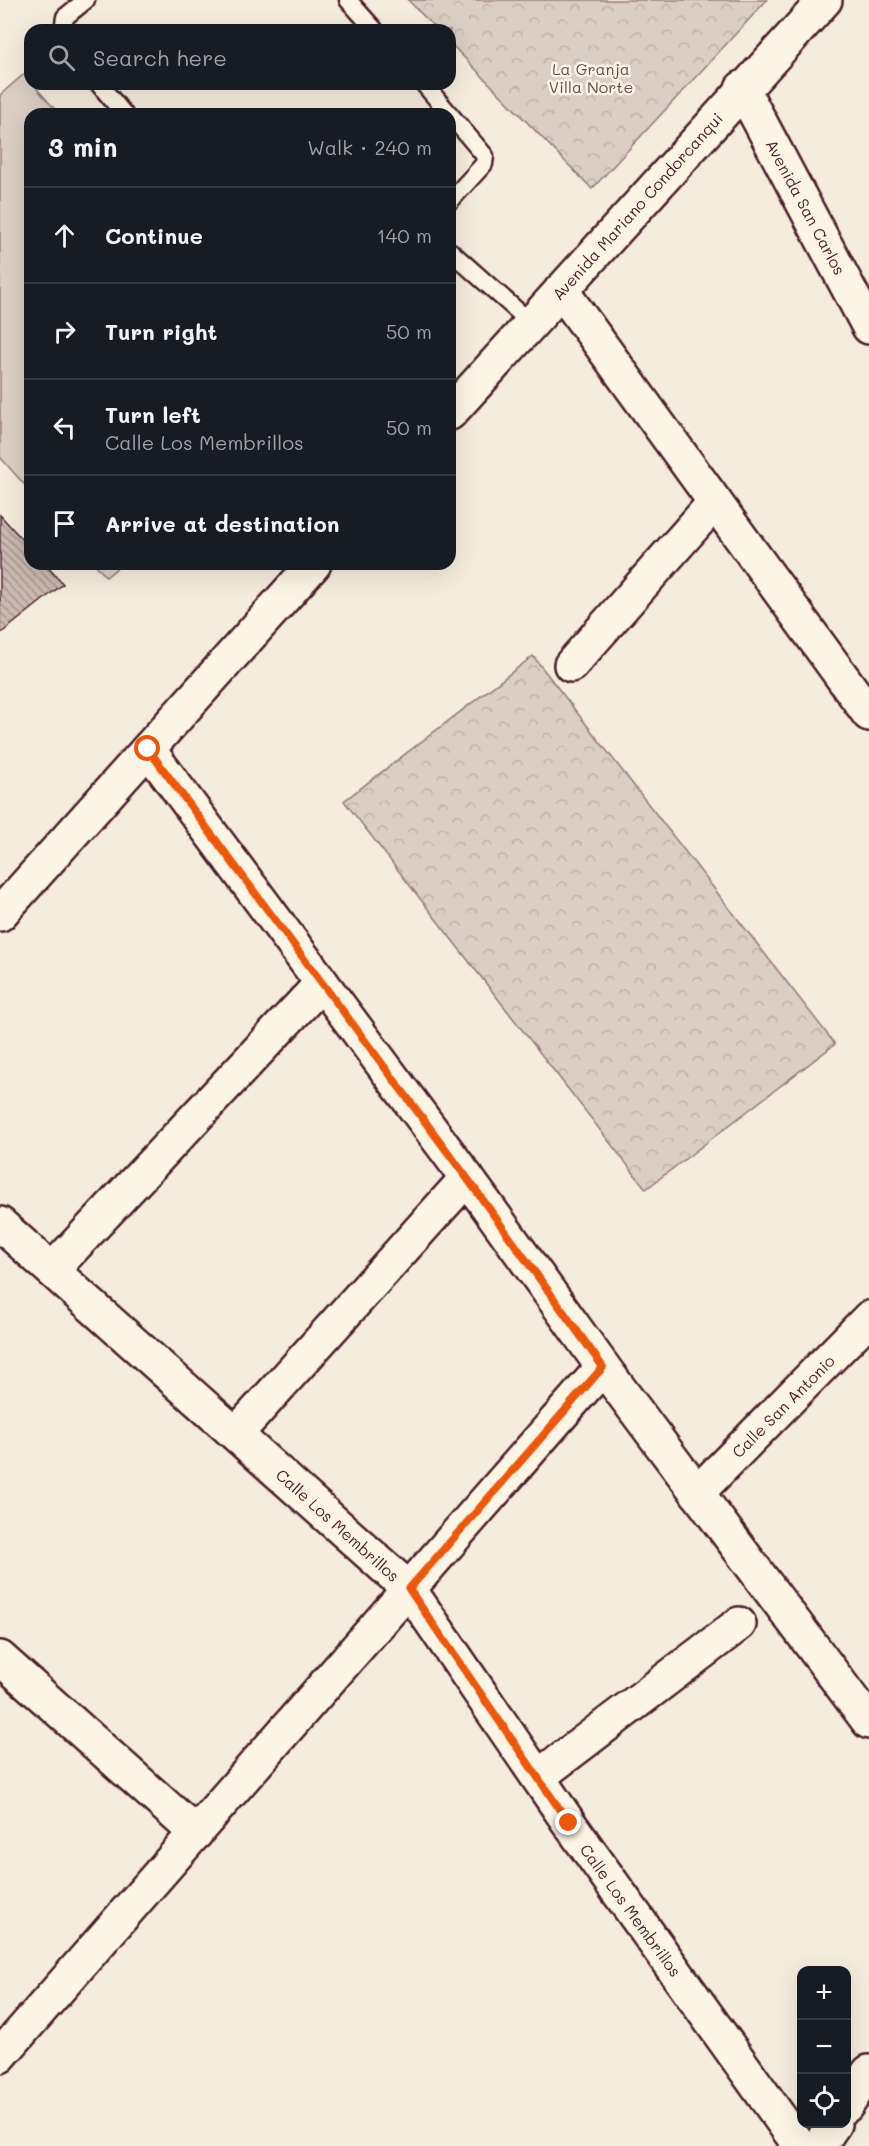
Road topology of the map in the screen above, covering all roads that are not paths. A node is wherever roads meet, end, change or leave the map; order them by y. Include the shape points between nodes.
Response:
1 (86, 0) edge
2 (348, 0) edge
3 (825, 0) edge
4 (64, 24) edge
5 (370, 24) edge
6 (742, 88) junction
7 (104, 90) edge
8 (429, 90) edge
9 (119, 108) edge
10 (445, 108) edge
11 (456, 120) edge
12 (456, 194) edge
13 (456, 256) edge
14 (561, 290) junction
15 (531, 323) junction
16 (869, 327) edge
17 (456, 406) edge
18 (714, 502) junction
19 (309, 570) edge
20 (571, 665) dead end
21 (869, 714) edge
22 (148, 749) junction
23 (0, 914) edge
24 (322, 983) junction
25 (467, 1178) junction
26 (0, 1224) edge
27 (52, 1270) junction
28 (869, 1318) edge
29 (603, 1367) junction
30 (236, 1434) junction
31 (697, 1493) junction
32 (409, 1589) junction
33 (739, 1624) dead end
34 (0, 1658) edge
35 (864, 1704) edge
36 (538, 1777) junction
37 (196, 1833) junction
38 (6, 2038) edge
39 (869, 2072) edge
40 (851, 2099) edge
41 (831, 2128) edge
42 (800, 2146) edge
43 (819, 2146) edge

1 - 4 lane via 65,17
2 - 5 lane
3 - 6 street, Avenida Mariano Condorcanqui
6 - 14 street, Avenida Mariano Condorcanqui
6 - 16 street, Avenida San Carlos
7 - 9 lane
8 - 10 lane
11 - 12 lane via 485,156 484,164
13 - 15 lane
14 - 15 street, Avenida Mariano Condorcanqui
14 - 18 street
15 - 17 street, Avenida Mariano Condorcanqui
18 - 20 street
18 - 21 street
19 - 22 street
22 - 23 street
22 - 24 street
24 - 25 street
24 - 27 street
25 - 29 street
25 - 30 street
26 - 27 street, Calle Los Membrillos
27 - 30 street, Calle Los Membrillos
28 - 31 street, Calle San Antonio
29 - 31 street
29 - 32 street
30 - 32 street, Calle Los Membrillos
31 - 35 street
32 - 36 street, Calle Los Membrillos
32 - 37 street
33 - 36 street
34 - 37 street
36 - 42 street, Calle Los Membrillos
37 - 38 street
39 - 40 street
41 - 43 street

